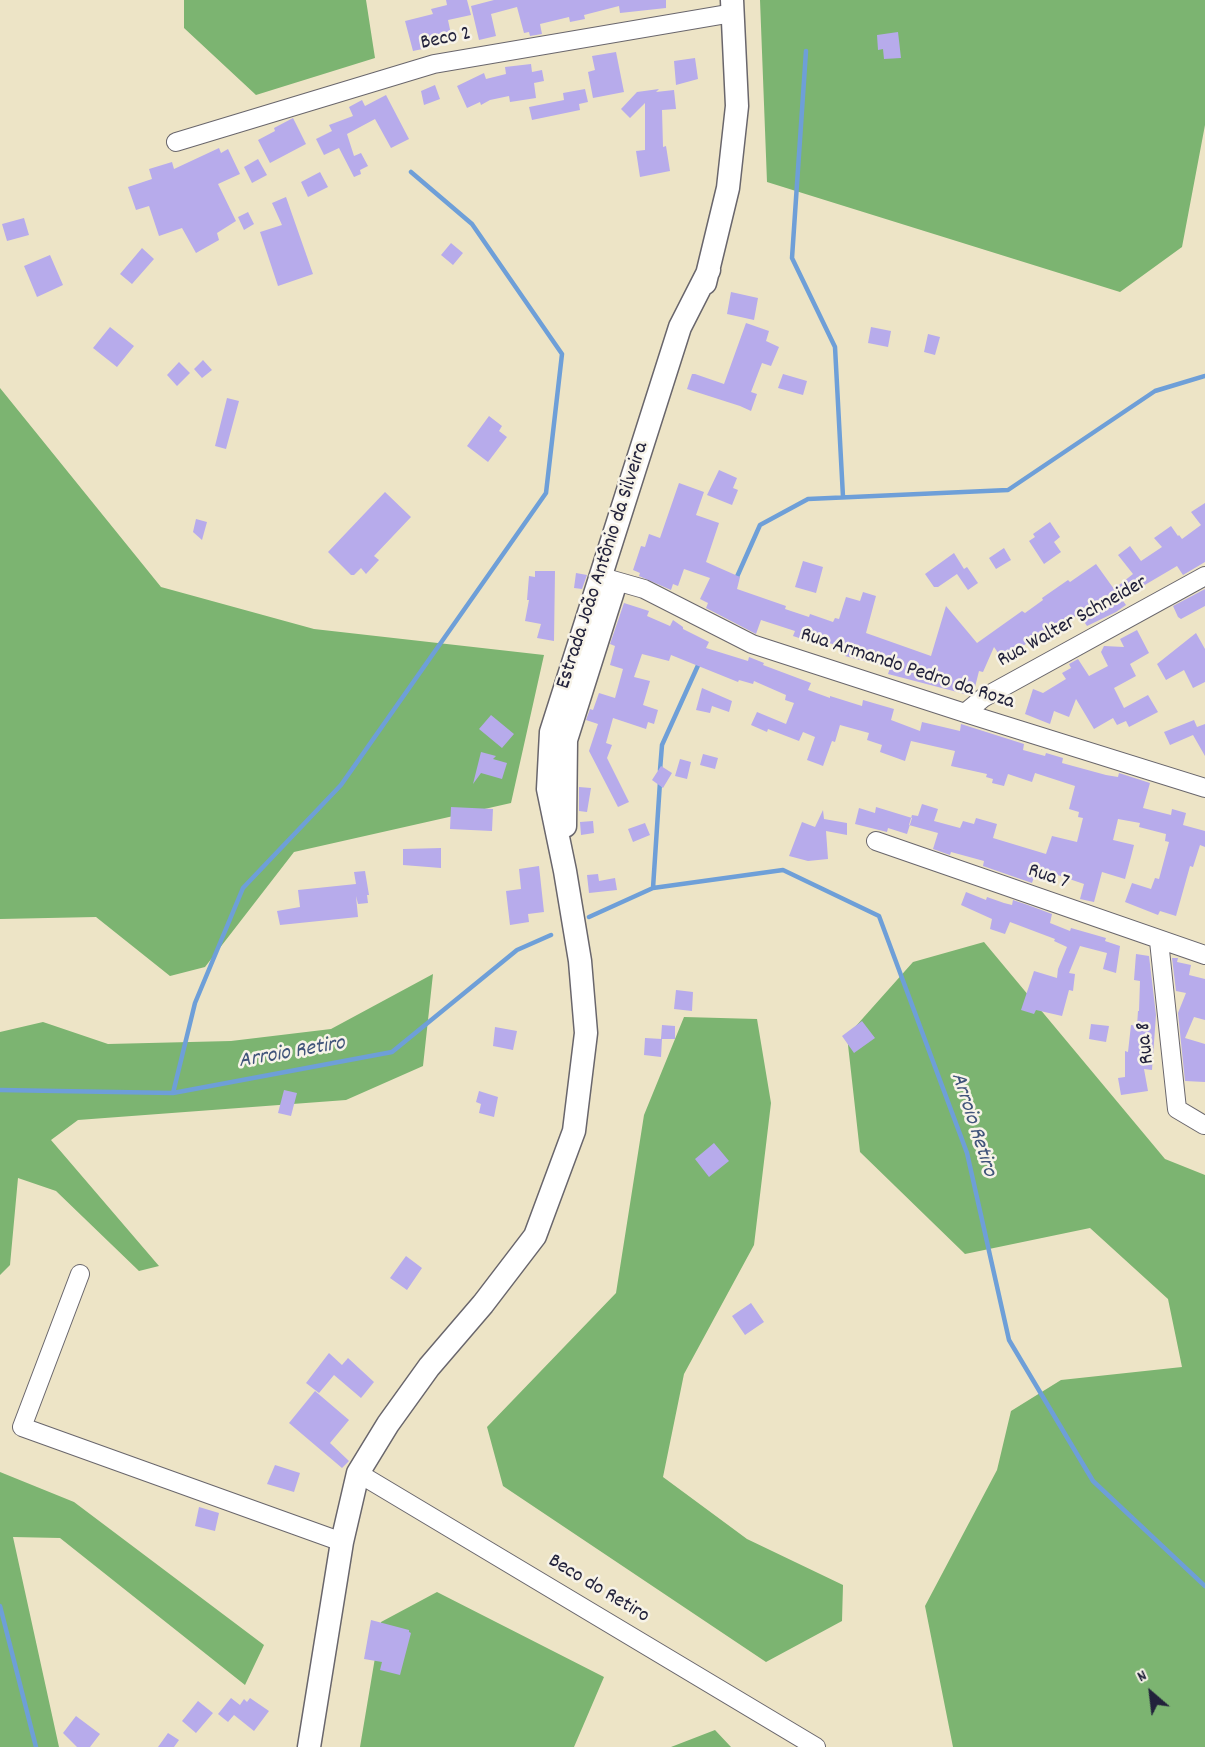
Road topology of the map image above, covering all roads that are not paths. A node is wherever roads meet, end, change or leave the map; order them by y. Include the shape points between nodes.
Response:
1 (732, 7) edge
2 (176, 142) dead end
3 (1205, 576) edge
4 (609, 579) junction
5 (965, 714) junction
6 (1205, 788) edge
7 (876, 841) dead end
8 (1159, 941) junction
9 (1205, 956) edge
10 (1204, 1125) edge
11 (80, 1274) dead end
12 (358, 1473) junction
13 (342, 1542) junction
14 (309, 1747) edge
15 (816, 1747) edge

1 - 2 street, Beco 2 via 434,64
1 - 4 main road, Estrada João Antônio da Silveira via 736,106 728,188 709,270
3 - 5 street, Rua Walter Schneider via 983,698
4 - 5 street, Rua Armando Pedro da Roza via 644,589 752,644
4 - 12 main road, Estrada João Antônio da Silveira via 566,740 565,871 580,961 585,1033 574,1131 535,1236 429,1367
5 - 6 street, Rua Armando Pedro da Roza
7 - 8 street, Rua 7
8 - 9 street, Rua 7
8 - 10 street, Rua 8 via 1177,1109
11 - 13 street via 22,1427
12 - 13 main road, Estrada João Antônio da Silveira
12 - 15 street, Beco do Retiro
13 - 14 main road, Estrada João Antônio da Silveira

